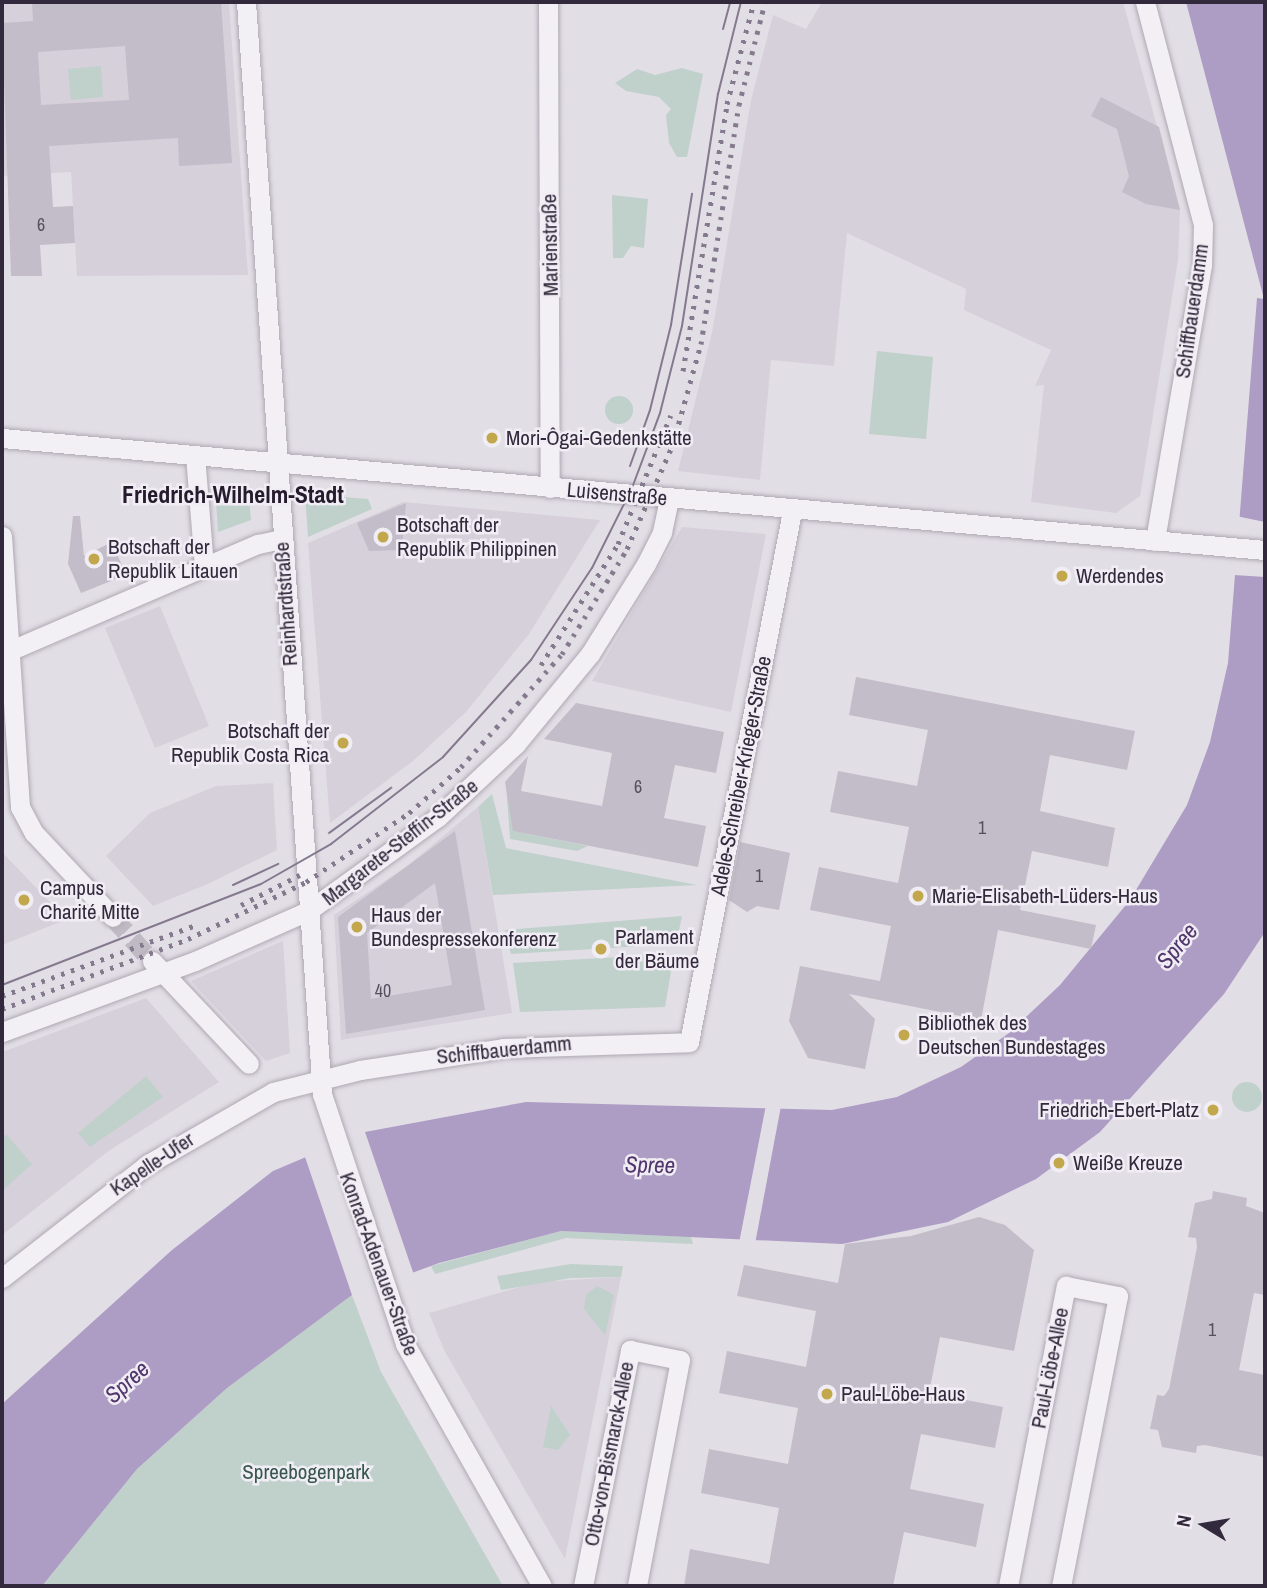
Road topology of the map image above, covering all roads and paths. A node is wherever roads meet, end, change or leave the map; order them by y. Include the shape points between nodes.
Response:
1 (246, 2) edge
2 (548, 2) edge
3 (1145, 2) edge
4 (2, 438) edge
5 (195, 454) junction
6 (276, 462) junction
7 (550, 488) junction
8 (668, 499) junction
9 (792, 511) junction
10 (2, 536) edge
11 (281, 539) junction
12 (1155, 541) junction
13 (1265, 550) edge
14 (204, 568) junction
15 (9, 651) junction
16 (309, 911) junction
17 (113, 917) tunnel mouth
18 (156, 968) junction
19 (2, 1032) edge
20 (689, 1042) joint
21 (248, 1064) dead end
22 (320, 1080) junction
23 (2, 1278) edge
24 (542, 1586) edge
25 (583, 1586) edge
26 (637, 1586) edge
27 (1008, 1586) edge
28 (1061, 1586) edge

1 - 6 street, Reinhardtstraße
2 - 7 street, Marienstraße
3 - 12 street, Schiffbauerdamm via 1203,225 1202,265
4 - 5 street, Luisenstraße
5 - 6 street, Luisenstraße
5 - 14 street
6 - 7 street, Luisenstraße
6 - 11 street, Reinhardtstraße
7 - 8 street, Luisenstraße
8 - 9 street, Luisenstraße
8 - 16 street, Margarete-Steffin-Straße via 662,532 607,630 516,744 438,817
9 - 12 street, Luisenstraße
9 - 20 street, Adele-Schreiber-Krieger-Straße
10 - 15 street
11 - 14 street
11 - 16 street, Reinhardtstraße
12 - 13 street, Luisenstraße
14 - 15 street
15 - 17 street via 16,761 26,820
16 - 18 street, Margarete-Steffin-Straße
16 - 22 street, Reinhardtstraße
18 - 19 street, Margarete-Steffin-Straße
18 - 21 street
20 - 22 street, Schiffbauerdamm via 502,1048
22 - 23 street, Kapelle-Ufer via 256,1099 148,1164
22 - 24 street, Konrad-Adenauer-Straße via 327,1116 393,1313 418,1371
25 - 26 street, Otto-von-Bismarck-Allee via 630,1350 680,1360
27 - 28 street, Paul-Löbe-Allee via 1066,1286 1118,1296

